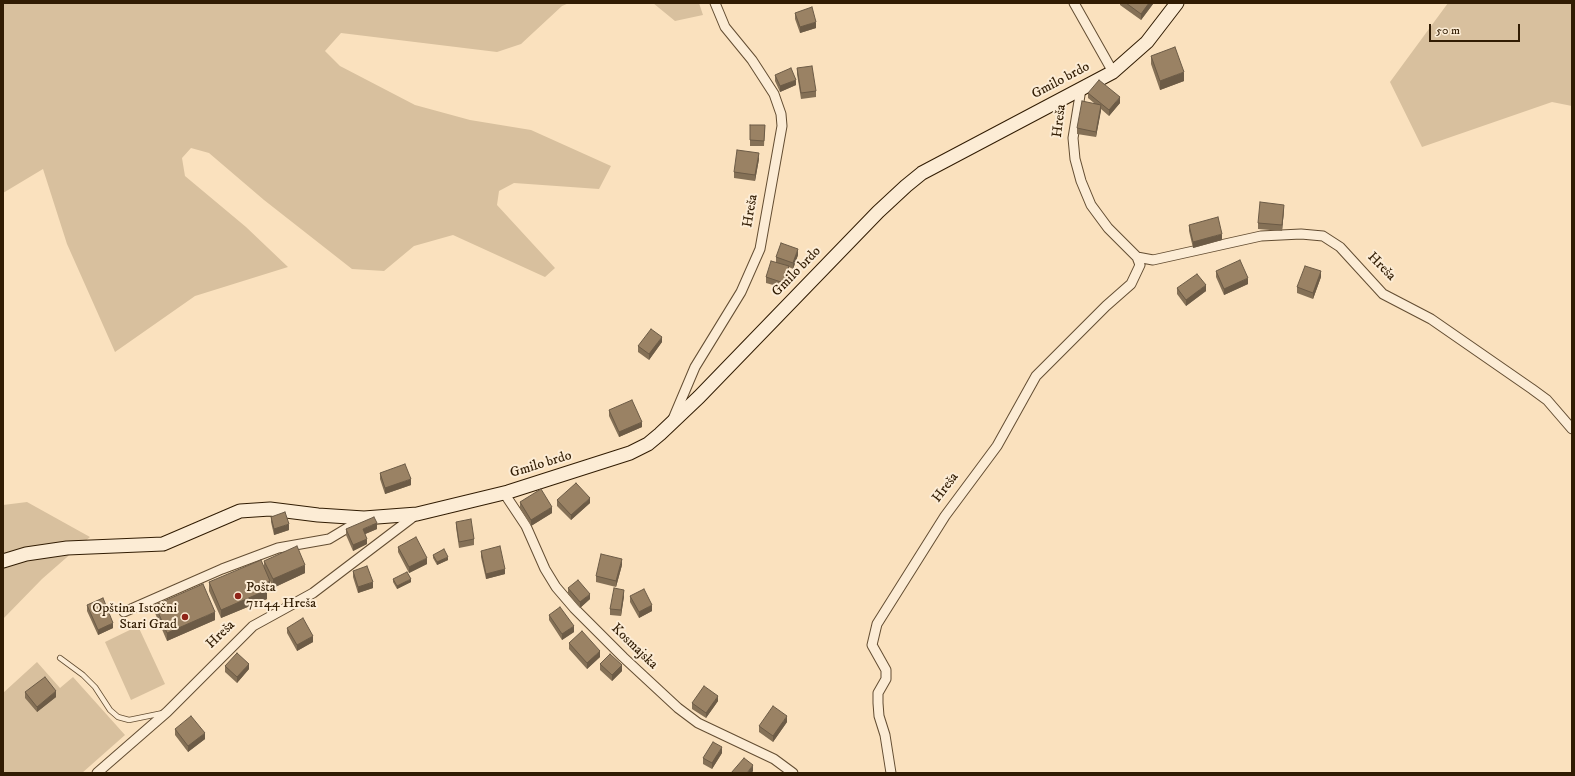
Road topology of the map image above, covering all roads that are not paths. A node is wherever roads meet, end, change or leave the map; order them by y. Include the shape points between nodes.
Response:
1 (714, 3) edge
2 (1074, 3) edge
3 (1177, 3) edge
4 (1113, 72) junction
5 (1081, 89) junction
6 (1137, 258) junction
7 (671, 424) junction
8 (1572, 429) edge
9 (504, 493) junction
10 (417, 514) junction
11 (364, 518) junction
12 (3, 561) edge
13 (124, 612) dead end
14 (60, 658) dead end
15 (167, 712) junction
16 (890, 772) edge
17 (97, 773) edge
18 (793, 773) edge

1 - 7 street, Hreša via 725,27 752,60 774,94 782,126 760,249 741,292 695,367
2 - 4 street
3 - 4 main road, Gmilo brdo via 1147,42
4 - 5 main road, Gmilo brdo
5 - 6 street, Hreša via 1073,138 1081,181 1091,204 1104,222
5 - 7 main road, Gmilo brdo via 922,173 906,186
6 - 8 street, Hreša via 1153,260 1261,236 1323,236 1340,246 1384,294 1431,318 1532,389 1546,400
6 - 16 street, Hreša via 1140,265 1131,284 1036,376 997,446 945,516 873,634 872,645 886,670 886,678 878,693 878,703 888,747
7 - 9 main road, Gmilo brdo via 648,444 630,452 557,478
9 - 10 main road, Gmilo brdo
9 - 18 street, Kosmajska via 526,526 556,587 623,657 698,723 774,759
10 - 11 main road
10 - 15 street, Hreša via 313,593 253,626
11 - 12 main road via 270,509 240,511 163,544 67,548 26,554
11 - 13 street via 329,539 278,548 222,569
14 - 15 lane via 95,687 110,710 118,717 129,720
15 - 17 street, Hreša

